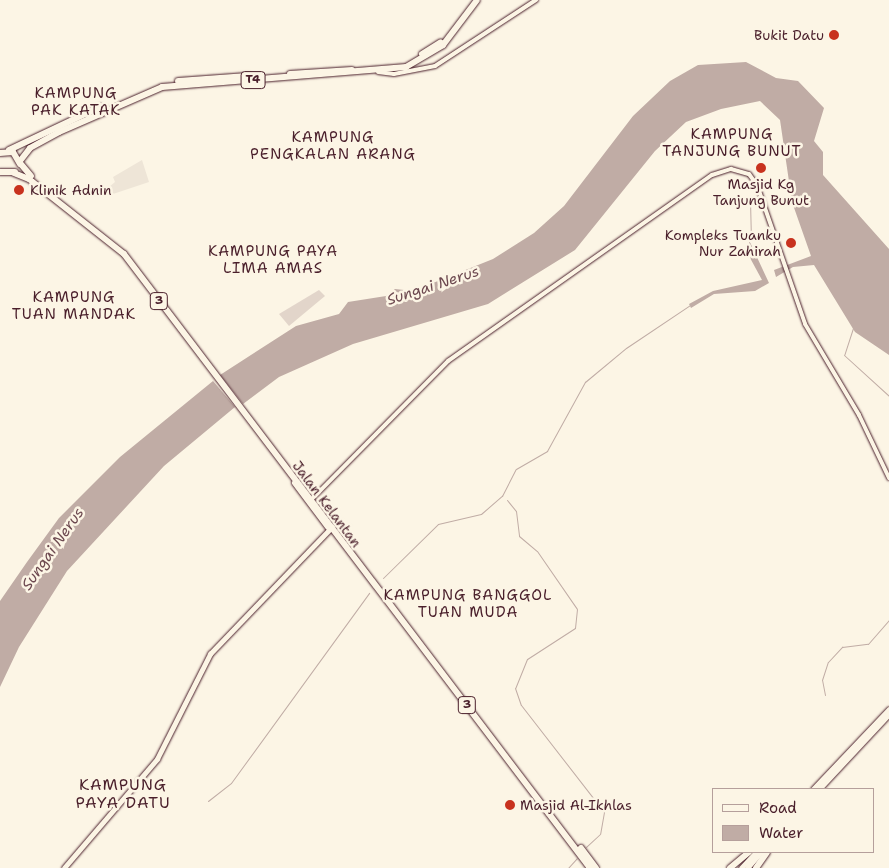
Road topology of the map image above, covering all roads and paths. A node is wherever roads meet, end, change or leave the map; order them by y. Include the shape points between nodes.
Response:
1 (472, 0) edge
2 (477, 0) edge
3 (536, 0) edge
4 (378, 72) junction
5 (3, 151) edge
6 (20, 162) junction
7 (5, 175) edge
8 (99, 232) junction
9 (889, 478) edge
10 (310, 499) junction
11 (332, 528) junction
12 (889, 708) edge
13 (889, 714) edge
14 (814, 788) edge
15 (820, 788) edge
16 (570, 839) junction
17 (748, 853) edge
18 (755, 853) edge
19 (760, 853) edge
20 (767, 853) edge
21 (64, 868) edge
22 (590, 868) edge
23 (596, 868) edge
24 (730, 868) edge
25 (741, 868) edge
26 (747, 868) edge
27 (756, 868) edge

1 - 5 highway, T4 via 442,40 399,65 164,83 137,90
2 - 4 highway, T4 via 456,31 433,53 406,67
3 - 4 street via 442,62 394,74
4 - 6 highway, T4 via 162,87 59,132 30,148
5 - 6 highway, 3
6 - 7 highway, 3
6 - 8 highway, 3
7 - 8 highway, 3 via 29,179
8 - 10 highway, Jalan Kelantan / 3 via 127,259
9 - 10 street via 860,415 805,324 753,178 738,169 712,175 448,361
10 - 11 highway, Jalan Kelantan / 3
11 - 16 highway, Jalan Kelantan / 3
11 - 21 main road via 210,654 157,758
12 - 14 main road
13 - 15 main road
16 - 22 highway, Jalan Kelantan / 3
16 - 23 highway, Jalan Kelantan / 3
17 - 24 highway
18 - 25 main road
19 - 26 main road
20 - 27 highway

